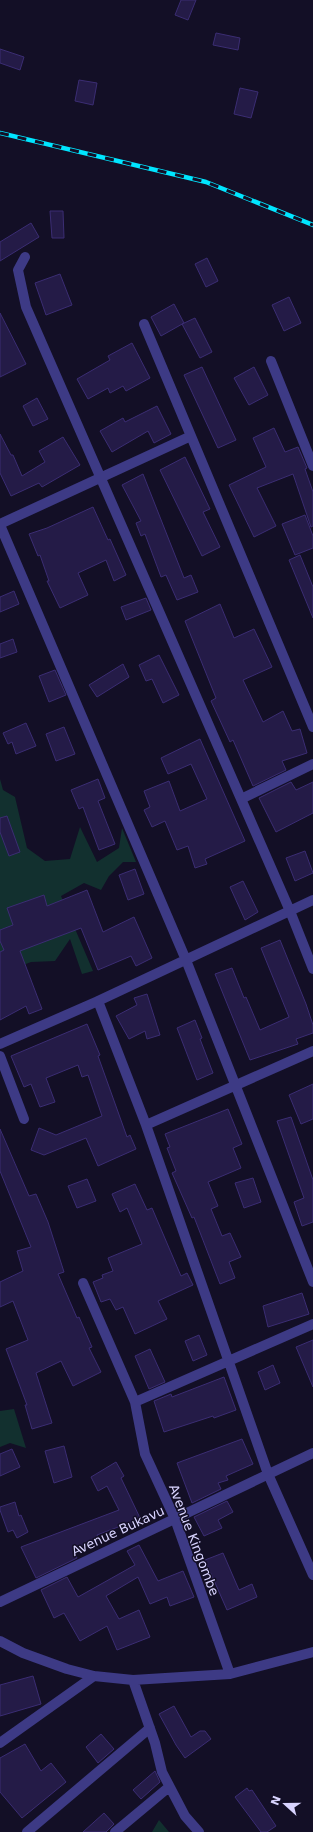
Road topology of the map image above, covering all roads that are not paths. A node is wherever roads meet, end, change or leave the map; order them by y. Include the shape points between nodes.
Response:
1 (24, 257) dead end
2 (144, 324) dead end
3 (271, 361) dead end
4 (191, 436) junction
5 (313, 466) edge
6 (101, 478) junction
7 (0, 525) edge
8 (313, 727) edge
9 (313, 764) edge
10 (241, 799) junction
11 (313, 900) edge
12 (290, 910) junction
13 (186, 960) junction
14 (313, 968) edge
15 (98, 1001) junction
16 (0, 1044) edge
17 (313, 1051) edge
18 (0, 1056) edge
19 (236, 1085) junction
20 (24, 1120) dead end
21 (146, 1125) junction
22 (313, 1282) edge
23 (83, 1283) dead end
24 (313, 1324) edge
25 (229, 1361) junction
26 (135, 1402) junction
27 (313, 1453) edge
28 (268, 1474) junction
29 (175, 1519) junction
30 (313, 1575) edge
31 (0, 1602) edge
32 (0, 1641) edge
33 (313, 1652) edge
34 (230, 1674) junction
35 (94, 1676) junction
36 (134, 1680) junction
37 (150, 1728) junction
38 (0, 1743) edge
39 (169, 1787) junction
40 (27, 1832) edge
41 (115, 1832) edge
42 (199, 1832) edge

1 - 6 street via 18,270 26,307
2 - 4 street
3 - 5 street
4 - 6 street
4 - 8 street
6 - 7 street
6 - 10 street
7 - 13 street
9 - 10 street
10 - 12 street
11 - 12 street
12 - 13 street
12 - 14 street
13 - 15 street
13 - 19 street
15 - 16 street
15 - 21 street
17 - 19 street
18 - 20 street
19 - 21 street
19 - 22 street
21 - 25 street
23 - 26 street, Avenue Kingombe
24 - 25 street
25 - 26 street
25 - 28 street
26 - 29 street, Avenue Kingombe via 145,1454
27 - 28 street, Avenue Bukavu
28 - 29 street, Avenue Bukavu
28 - 30 street
29 - 31 street, Avenue Bukavu
29 - 34 street, Avenue Kingombe
32 - 35 street via 23,1653
33 - 34 street
34 - 36 street
35 - 36 street
35 - 38 street
36 - 37 street
37 - 39 street via 162,1772
37 - 40 street
39 - 41 street
39 - 42 street via 185,1816

